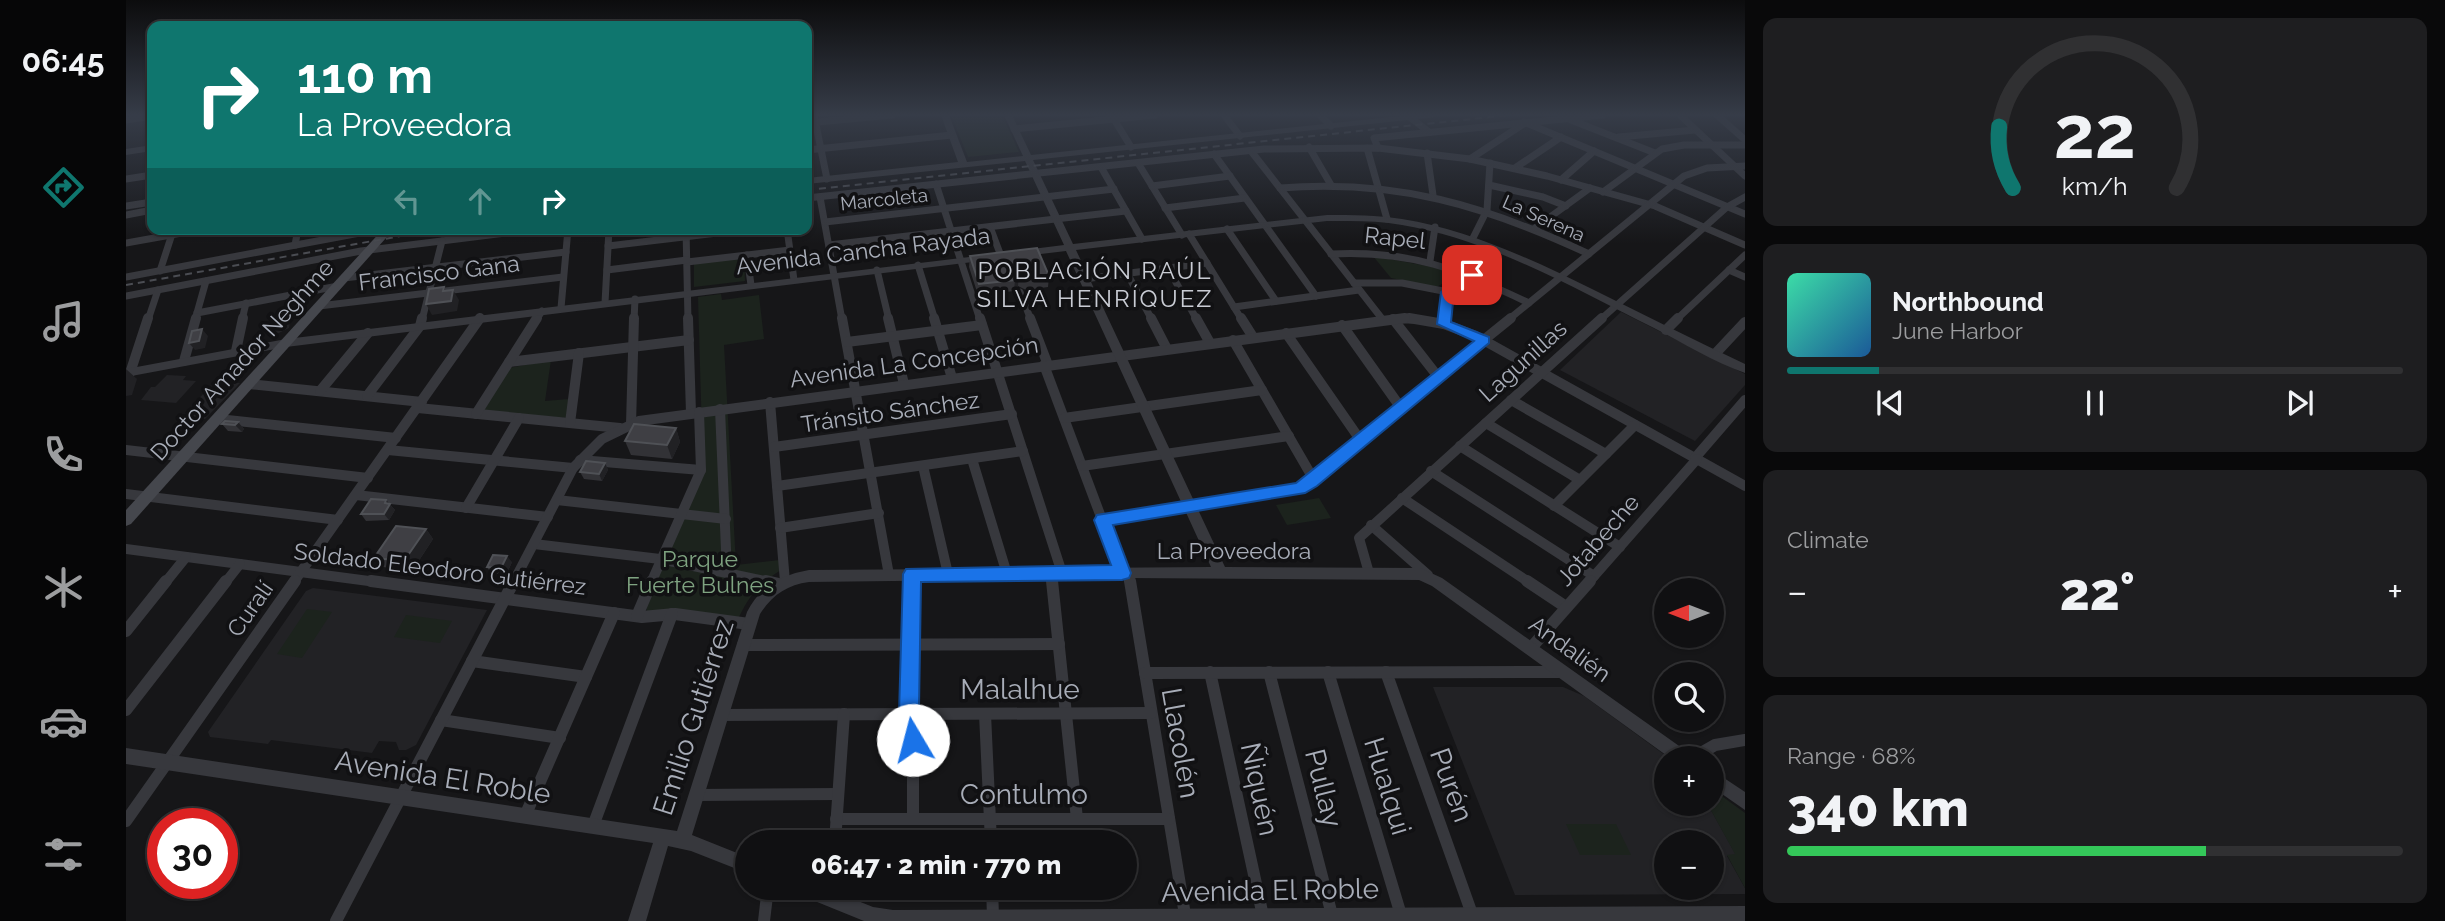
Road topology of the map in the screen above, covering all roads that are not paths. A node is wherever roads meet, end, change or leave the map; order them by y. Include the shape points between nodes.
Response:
1 (823, 158) edge
2 (961, 158) edge
3 (1027, 158) joint
4 (1180, 158) edge
5 (1217, 158) edge
6 (1256, 158) edge
7 (1316, 158) edge
8 (1370, 158) edge
9 (1428, 158) edge
10 (1463, 158) edge
11 (1530, 158) edge
12 (1583, 158) edge
13 (1610, 158) edge
14 (1649, 158) edge
15 (1725, 158) edge
16 (1470, 159) joint
17 (1138, 163) junction
18 (1490, 163) junction
19 (963, 164) junction
20 (1734, 166) junction
21 (1745, 166) edge
22 (1101, 167) junction
23 (1515, 168) junction
24 (1634, 168) junction
25 (1035, 174) junction
26 (147, 176) edge
27 (1230, 176) junction
28 (1745, 176) edge
29 (827, 178) junction
30 (126, 179) edge
31 (812, 180) edge
32 (1560, 180) junction
33 (936, 184) junction
34 (1331, 184) junction
35 (1489, 185) junction
36 (1674, 185) junction
37 (1152, 186) junction
38 (1380, 187) junction
39 (1280, 188) junction
40 (1590, 188) junction
41 (1114, 190) junction
42 (1604, 192) junction
43 (1433, 195) junction
44 (820, 197) junction
45 (1046, 197) junction
46 (1745, 197) edge
47 (812, 198) edge
48 (1245, 198) junction
49 (147, 203) edge
50 (126, 206) edge
51 (1566, 206) junction
52 (1648, 206) junction
53 (1727, 207) junction
54 (1165, 208) junction
55 (944, 209) junction
56 (1487, 210) junction
57 (147, 211) edge
58 (1126, 211) junction
59 (1745, 214) edge
60 (126, 215) edge
61 (1056, 219) junction
62 (1387, 219) junction
63 (1305, 220) junction
64 (825, 222) junction
65 (1265, 225) junction
66 (990, 227) junction
67 (1434, 227) junction
68 (1535, 228) junction
69 (1227, 229) junction
70 (1703, 229) junction
71 (951, 231) junction
72 (1185, 234) junction
73 (159, 235) edge
74 (171, 235) edge
75 (297, 235) edge
76 (349, 235) edge
77 (384, 235) edge
78 (490, 235) edge
79 (567, 235) edge
80 (609, 235) edge
81 (674, 235) edge
82 (686, 235) edge
83 (788, 235) edge
84 (1473, 238) junction
85 (1142, 239) junction
86 (442, 241) junction
87 (126, 243) edge
88 (295, 245) junction
89 (829, 245) junction
90 (608, 246) junction
91 (1069, 248) junction
92 (370, 250) junction
93 (790, 250) junction
94 (1745, 250) edge
95 (566, 252) junction
96 (1331, 254) junction
97 (1589, 254) junction
98 (747, 255) junction
99 (1001, 256) junction
100 (687, 261) junction
101 (961, 261) junction
102 (1430, 261) junction
103 (1207, 263) junction
104 (918, 265) junction
105 (435, 267) junction
106 (1168, 268) junction
107 (607, 270) junction
108 (877, 270) junction
109 (1729, 270) junction
110 (160, 271) junction
111 (1127, 273) junction
112 (835, 275) junction
113 (1472, 275) junction
114 (126, 277) edge
115 (563, 277) junction
116 (1745, 277) edge
117 (1560, 278) junction
118 (1084, 279) junction
119 (794, 280) junction
120 (206, 281) junction
121 (341, 282) junction
122 (751, 285) junction
123 (1357, 287) junction
124 (158, 290) junction
125 (1020, 292) dead end
126 (1448, 292) junction
127 (429, 293) junction
128 (688, 293) junction
129 (126, 296) edge
130 (1316, 296) junction
131 (635, 299) junction
132 (1276, 301) junction
133 (246, 303) junction
134 (605, 303) junction
135 (1529, 303) junction
136 (319, 306) junction
137 (1617, 306) junction
138 (1234, 307) junction
139 (561, 308) junction
140 (541, 311) junction
141 (197, 313) junction
142 (480, 318) junction
143 (1388, 319) junction
144 (1444, 324) junction
145 (982, 325) junction
146 (1342, 325) junction
147 (420, 326) junction
148 (1744, 326) edge
149 (1666, 330) junction
150 (938, 331) junction
151 (368, 332) junction
152 (1286, 333) junction
153 (893, 337) junction
154 (1253, 337) junction
155 (689, 340) junction
156 (1233, 340) junction
157 (1484, 340) junction
158 (847, 342) junction
159 (286, 343) junction
160 (1210, 343) junction
161 (634, 347) junction
162 (1167, 349) junction
163 (236, 351) junction
164 (579, 354) junction
165 (1715, 354) junction
166 (1120, 355) junction
167 (184, 361) junction
168 (509, 362) junction
169 (1046, 365) junction
170 (1745, 369) edge
171 (998, 372) junction
172 (1542, 372) junction
173 (128, 373) edge
174 (1439, 377) junction
175 (952, 378) junction
176 (248, 384) junction
177 (904, 384) junction
178 (1262, 390) junction
179 (320, 391) junction
180 (856, 391) junction
181 (367, 396) junction
182 (1511, 400) junction
183 (1745, 400) edge
184 (770, 402) junction
185 (420, 405) junction
186 (1144, 407) junction
187 (1401, 408) junction
188 (720, 409) junction
189 (695, 412) junction
190 (477, 414) junction
191 (1012, 414) junction
192 (519, 418) junction
193 (1064, 418) junction
194 (218, 419) junction
195 (570, 423) junction
196 (1486, 423) junction
197 (1635, 425) junction
198 (626, 426) junction
199 (864, 435) junction
200 (1289, 436) junction
201 (396, 438) junction
202 (1361, 441) junction
203 (1460, 446) junction
204 (774, 447) junction
205 (126, 450) edge
206 (388, 450) junction
207 (1023, 451) junction
208 (1166, 454) junction
209 (1606, 454) junction
210 (183, 457) junction
211 (972, 459) junction
212 (1696, 459) junction
213 (494, 460) junction
214 (577, 464) junction
215 (923, 466) junction
216 (1082, 466) junction
217 (701, 470) junction
218 (1431, 471) junction
219 (872, 473) junction
220 (368, 478) junction
221 (1580, 480) junction
222 (1313, 481) junction
223 (777, 486) junction
224 (1745, 486) edge
225 (126, 495) edge
226 (356, 495) junction
227 (147, 497) junction
228 (1402, 498) junction
229 (557, 500) junction
230 (1191, 506) junction
231 (1554, 506) junction
232 (466, 508) junction
233 (878, 513) junction
234 (681, 514) junction
235 (548, 517) junction
236 (726, 519) junction
237 (126, 520) edge
238 (338, 520) junction
239 (1103, 520) junction
240 (1371, 526) junction
241 (780, 528) junction
242 (534, 544) junction
243 (1620, 547) junction
244 (126, 549) edge
245 (186, 557) junction
246 (660, 559) junction
247 (240, 564) junction
248 (302, 572) junction
249 (727, 573) junction
250 (1007, 573) junction
251 (1057, 573) junction
252 (1125, 573) junction
253 (1221, 573) junction
254 (1369, 573) junction
255 (912, 574) junction
256 (948, 574) junction
257 (889, 575) junction
258 (1594, 576) junction
259 (1431, 577) junction
260 (782, 583) junction
261 (505, 598) junction
262 (1566, 607) junction
263 (614, 613) junction
264 (672, 614) junction
265 (132, 616) edge
266 (636, 616) junction
267 (749, 624) junction
268 (126, 631) edge
269 (1059, 644) junction
270 (743, 645) junction
271 (910, 645) junction
272 (1530, 649) junction
273 (472, 661) junction
274 (1210, 672) junction
275 (1269, 672) junction
276 (1328, 672) junction
277 (1386, 672) junction
278 (1560, 672) junction
279 (1144, 673) junction
280 (586, 677) junction
281 (126, 710) edge
282 (1066, 713) junction
283 (1151, 713) junction
284 (844, 714) junction
285 (911, 714) junction
286 (985, 714) junction
287 (721, 715) junction
288 (441, 720) junction
289 (559, 737) junction
290 (1745, 740) edge
291 (1666, 746) edge
292 (1711, 746) edge
293 (126, 756) edge
294 (168, 762) junction
295 (1724, 787) edge
296 (696, 794) junction
297 (838, 794) junction
298 (401, 797) junction
299 (1745, 802) edge
300 (525, 816) junction
301 (836, 819) junction
302 (913, 819) junction
303 (990, 819) junction
304 (1077, 819) junction
305 (1169, 819) junction
306 (126, 821) edge
307 (593, 826) junction
308 (836, 830) edge
309 (990, 830) edge
310 (663, 836) junction
311 (682, 840) junction
312 (735, 860) edge
313 (766, 900) edge
314 (846, 900) edge
315 (992, 900) edge
316 (1472, 914) junction
317 (1332, 915) junction
318 (1401, 915) junction
319 (1745, 915) edge
320 (1263, 916) junction
321 (993, 917) junction
322 (1380, 918) edge
323 (943, 919) edge
324 (1186, 919) edge
325 (336, 921) edge
326 (637, 921) edge
327 (764, 921) edge

1 - 29 street
2 - 19 street
3 - 19 street
3 - 25 street
4 - 17 street
5 - 27 street
6 - 39 street
7 - 34 street
8 - 38 street
9 - 43 street
10 - 16 street
11 - 23 street
12 - 32 street
13 - 24 street
14 - 24 street
15 - 20 street
16 - 18 street
17 - 22 street
17 - 37 street
18 - 23 street
18 - 35 street
19 - 29 street
20 - 21 street
20 - 28 street
20 - 36 street via 1696,171
22 - 25 street
22 - 41 street
23 - 32 street
24 - 36 street
24 - 42 street
25 - 33 street
25 - 45 street
26 - 30 street
27 - 37 street
27 - 48 street
29 - 31 street
32 - 40 street
33 - 44 street
33 - 55 street
34 - 38 street, La Serena
34 - 39 street, La Serena
35 - 51 street
35 - 56 street
36 - 52 street
36 - 53 street
37 - 54 street
38 - 43 street, La Serena
38 - 62 street
39 - 63 street
40 - 42 street
40 - 51 street
41 - 45 street, Marcoleta
41 - 58 street
42 - 52 street
43 - 56 street, La Serena
44 - 47 street
44 - 64 street
45 - 55 street, Marcoleta
45 - 61 street
46 - 53 street, Lagunillas
48 - 54 street
48 - 65 street
49 - 50 street
51 - 68 street
52 - 70 street
52 - 97 street
53 - 59 street
53 - 70 street, Lagunillas
54 - 72 street
55 - 64 street, Marcoleta
55 - 71 street
56 - 68 street, La Serena
56 - 84 street
57 - 60 street
58 - 61 street
58 - 85 street
61 - 66 street
61 - 91 street
62 - 63 street, Avenida Cancha Rayada
62 - 67 street, Avenida Cancha Rayada
63 - 65 street, Avenida Cancha Rayada
63 - 96 street
64 - 89 street
65 - 69 street, Avenida Cancha Rayada
65 - 130 street
66 - 71 street
66 - 99 street
67 - 84 street, Avenida Cancha Rayada
67 - 102 street
68 - 97 street, La Serena
69 - 72 street, Avenida Cancha Rayada
69 - 132 street
70 - 94 street
70 - 137 street, Lagunillas
71 - 89 street
71 - 101 street
72 - 85 street, Avenida Cancha Rayada
72 - 103 street
73 - 87 street
74 - 110 street
75 - 88 street
76 - 88 street
77 - 92 main road, Doctor Amador Neghme
78 - 86 street
79 - 95 street
80 - 90 street
81 - 90 street
82 - 100 street
83 - 93 street
84 - 117 street, Avenida Cancha Rayada
85 - 91 street, Avenida Cancha Rayada
86 - 92 street
86 - 105 street
88 - 110 street
89 - 112 street
90 - 107 street
91 - 99 street, Avenida Cancha Rayada
91 - 118 street
92 - 120 street
92 - 121 main road, Doctor Amador Neghme
93 - 98 street
93 - 119 street
94 - 109 street
95 - 105 street
95 - 115 street
96 - 102 street, Rapel via 1383,253
96 - 123 street
97 - 117 street
98 - 100 street
98 - 122 street
99 - 101 street, Avenida Cancha Rayada
100 - 107 street
100 - 128 street
101 - 104 street, Avenida Cancha Rayada
101 - 145 street
102 - 113 street, Rapel
103 - 106 street
103 - 138 street
104 - 108 street, Avenida Cancha Rayada
104 - 150 street
105 - 121 street
105 - 127 street
106 - 111 street
106 - 160 street
107 - 134 street
108 - 112 street, Avenida Cancha Rayada
108 - 153 street
109 - 116 street
109 - 149 street
110 - 114 street
111 - 118 street
111 - 162 street
112 - 119 street, Avenida Cancha Rayada
112 - 158 street
113 - 126 street
113 - 135 street, Rapel
115 - 127 street, Francisco Gana
115 - 139 street
117 - 135 street
117 - 137 street, Avenida Cancha Rayada
118 - 166 street
119 - 122 street, Avenida Cancha Rayada
120 - 124 street
120 - 141 street
121 - 133 street
121 - 136 main road, Doctor Amador Neghme
122 - 128 street, Avenida Cancha Rayada
123 - 126 street via 1402,283
123 - 130 street
123 - 143 street
124 - 129 street
124 - 173 street
125 - 169 street, Llacolén
126 - 144 street
127 - 136 street, Francisco Gana
127 - 147 street
128 - 131 street, Avenida Cancha Rayada
128 - 155 street
130 - 132 street
131 - 134 street, Avenida Cancha Rayada
131 - 161 street
132 - 138 street
133 - 141 street
133 - 163 street
134 - 139 street, Avenida Cancha Rayada
135 - 157 street
136 - 159 main road, Doctor Amador Neghme
137 - 149 street, Avenida Cancha Rayada
137 - 172 street, Lagunillas
138 - 154 street
139 - 140 street, Avenida Cancha Rayada
140 - 142 street, Avenida Cancha Rayada
140 - 168 street
141 - 167 street
142 - 147 street, Avenida Cancha Rayada
142 - 185 street, Curalí
143 - 144 street, Avenida La Concepción
143 - 146 street, Avenida La Concepción
143 - 174 street
144 - 157 street, Avenida La Concepción
145 - 150 street
145 - 171 street
146 - 152 street, Avenida La Concepción
146 - 187 street
147 - 151 street, Avenida Cancha Rayada
147 - 181 street
148 - 165 street
149 - 165 street, Avenida Cancha Rayada
150 - 153 street
150 - 175 street
151 - 159 street, Avenida Cancha Rayada
151 - 179 street
152 - 154 street, Avenida La Concepción
152 - 202 street
153 - 158 street
153 - 177 street
154 - 156 street, Avenida La Concepción
155 - 161 street
155 - 189 street
156 - 160 street, Avenida La Concepción
156 - 178 street
157 - 172 street, Avenida La Concepción
157 - 174 street
158 - 180 street
159 - 163 street, Avenida Cancha Rayada
159 - 176 main road, Doctor Amador Neghme
160 - 162 street, Avenida La Concepción
161 - 164 street
161 - 198 street
162 - 166 street, Avenida La Concepción
163 - 167 street, Avenida Cancha Rayada
164 - 168 street
164 - 195 street
165 - 170 street, Avenida Cancha Rayada
166 - 169 street, Avenida La Concepción
166 - 186 street
167 - 173 street, Avenida Cancha Rayada
168 - 190 street
169 - 171 street, Avenida La Concepción
169 - 193 street, Llacolén
171 - 175 street, Avenida La Concepción
171 - 191 street
172 - 182 street, Lagunillas
172 - 197 street, Avenida La Concepción
174 - 187 street
175 - 177 street, Avenida La Concepción
176 - 179 street
176 - 194 main road, Doctor Amador Neghme
177 - 180 street, Avenida La Concepción
178 - 186 street
178 - 200 street
179 - 181 street
180 - 184 street, Avenida La Concepción
180 - 199 street
181 - 185 street
182 - 196 street, Lagunillas
182 - 209 street
183 - 212 street, Jotabeche
184 - 188 street, Avenida La Concepción
184 - 204 street
185 - 190 street
185 - 201 street, Curalí
186 - 193 street
186 - 208 street
187 - 202 street
188 - 189 street, Avenida La Concepción
188 - 236 street
189 - 198 street, Avenida La Concepción
189 - 217 street
190 - 192 street
191 - 199 street, Tránsito Sánchez
191 - 207 street
192 - 195 street
192 - 213 street
193 - 216 street, Llacolén
194 - 201 street
194 - 210 main road, Doctor Amador Neghme
195 - 198 street
196 - 203 street, Lagunillas
196 - 221 street
197 - 209 street
197 - 212 street, Avenida La Concepción
198 - 214 street, Avenida La Concepción via 594,445
199 - 204 street, Tránsito Sánchez
199 - 219 street
200 - 208 street
200 - 222 street
201 - 206 street, Curalí
202 - 222 street
203 - 218 street, Lagunillas
203 - 231 street
204 - 223 street
205 - 210 street
206 - 213 street
206 - 220 street, Curalí
207 - 211 street
207 - 251 street
208 - 216 street
208 - 230 street
209 - 221 street
210 - 220 street
210 - 227 main road, Doctor Amador Neghme
211 - 215 street
211 - 250 street
212 - 224 street, Avenida La Concepción
212 - 243 street, Jotabeche
213 - 214 street
213 - 232 street
214 - 217 street
214 - 229 street, Avenida La Concepción
215 - 219 street
215 - 256 street
216 - 239 street, Llacolén
217 - 234 street
218 - 228 street, Lagunillas
218 - 258 street
219 - 223 street
219 - 233 street
220 - 226 street, Curalí
221 - 231 street
222 - 230 street via 1299,489
223 - 241 street
225 - 227 street
226 - 232 street
226 - 238 street, Curalí
227 - 237 main road, Doctor Amador Neghme
227 - 238 street
228 - 240 street, Lagunillas
228 - 262 street
229 - 234 street
229 - 235 street, Avenida La Concepción
230 - 239 street
230 - 253 street
231 - 243 street
232 - 235 street
233 - 241 street
233 - 257 street
234 - 236 street
234 - 246 street
235 - 242 street, Avenida La Concepción
236 - 249 street
238 - 248 street, Curalí
239 - 252 street, Llacolén
240 - 254 street via 1359,538
240 - 259 street
241 - 260 street
242 - 246 street
242 - 261 street, Avenida La Concepción
243 - 258 street, Jotabeche
244 - 245 street, Soldado Eleodoro Gutiérrez
245 - 247 street, Soldado Eleodoro Gutiérrez
245 - 265 street
246 - 249 street
246 - 266 street
247 - 248 street, Soldado Eleodoro Gutiérrez
247 - 281 street
248 - 261 street, Soldado Eleodoro Gutiérrez
248 - 294 street, Curalí
249 - 260 street
250 - 251 street, La Proveedora
250 - 256 street, La Proveedora
251 - 252 street, La Proveedora
251 - 269 street
252 - 253 street, La Proveedora
252 - 279 street, Llacolén
253 - 254 street, La Proveedora
254 - 259 street, La Proveedora
255 - 256 street, La Proveedora
255 - 257 street, La Proveedora
255 - 271 street
257 - 260 street, La Proveedora via 808,576
258 - 262 street, Jotabeche
259 - 272 street, Andalién
260 - 267 street, Emilio Gutiérrez via 762,598
261 - 263 street, Soldado Eleodoro Gutiérrez
261 - 273 street, Avenida La Concepción
262 - 272 street, Jotabeche
263 - 266 street, Soldado Eleodoro Gutiérrez
263 - 280 street
264 - 266 street, Soldado Eleodoro Gutiérrez
264 - 267 street, Soldado Eleodoro Gutiérrez
264 - 307 street
265 - 268 street
267 - 270 street, Emilio Gutiérrez
269 - 271 street
269 - 282 street
270 - 271 street
270 - 287 street, Emilio Gutiérrez
271 - 285 street
272 - 278 street, Andalién
273 - 280 street
273 - 288 street, Avenida La Concepción
274 - 275 street
274 - 279 street
274 - 320 street, Ñiquén
275 - 276 street
275 - 317 street, Pullay
276 - 277 street
276 - 318 street, Hualqui
277 - 278 street
277 - 316 street, Purén
278 - 291 street, Andalién
279 - 283 street, Llacolén
280 - 289 street
282 - 283 street, Malalhue
282 - 286 street, Malalhue
282 - 304 street
283 - 305 street, Llacolén
284 - 285 street, Malalhue
284 - 287 street, Malalhue
284 - 297 street
285 - 286 street, Malalhue
285 - 302 street
286 - 303 street
287 - 296 street, Emilio Gutiérrez
288 - 289 street
288 - 298 street, Avenida La Concepción
289 - 300 street
290 - 292 street
293 - 294 street, Avenida El Roble
294 - 298 street, Avenida El Roble
294 - 306 street, Curalí
295 - 299 street
296 - 297 street
296 - 311 street, Emilio Gutiérrez
297 - 301 street
298 - 300 street, Avenida El Roble
298 - 325 street, Avenida La Concepción
300 - 307 street, Avenida El Roble
301 - 302 street, Contulmo
301 - 308 street
302 - 303 street, Contulmo
303 - 304 street, Contulmo
303 - 309 street
304 - 305 street, Contulmo
305 - 324 street, Llacolén
307 - 310 street, Avenida El Roble
310 - 311 street, Avenida El Roble
310 - 326 street, Emilio Gutiérrez
311 - 312 street, Avenida El Roble
313 - 327 street
314 - 323 street, Avenida El Roble via 883,918
315 - 321 street
316 - 318 street, Avenida El Roble
316 - 319 street, Avenida El Roble
317 - 320 street, Avenida El Roble
317 - 322 street, Avenida El Roble
318 - 322 street, Avenida El Roble
320 - 324 street, Avenida El Roble
321 - 323 street, Avenida El Roble
321 - 324 street, Avenida El Roble

